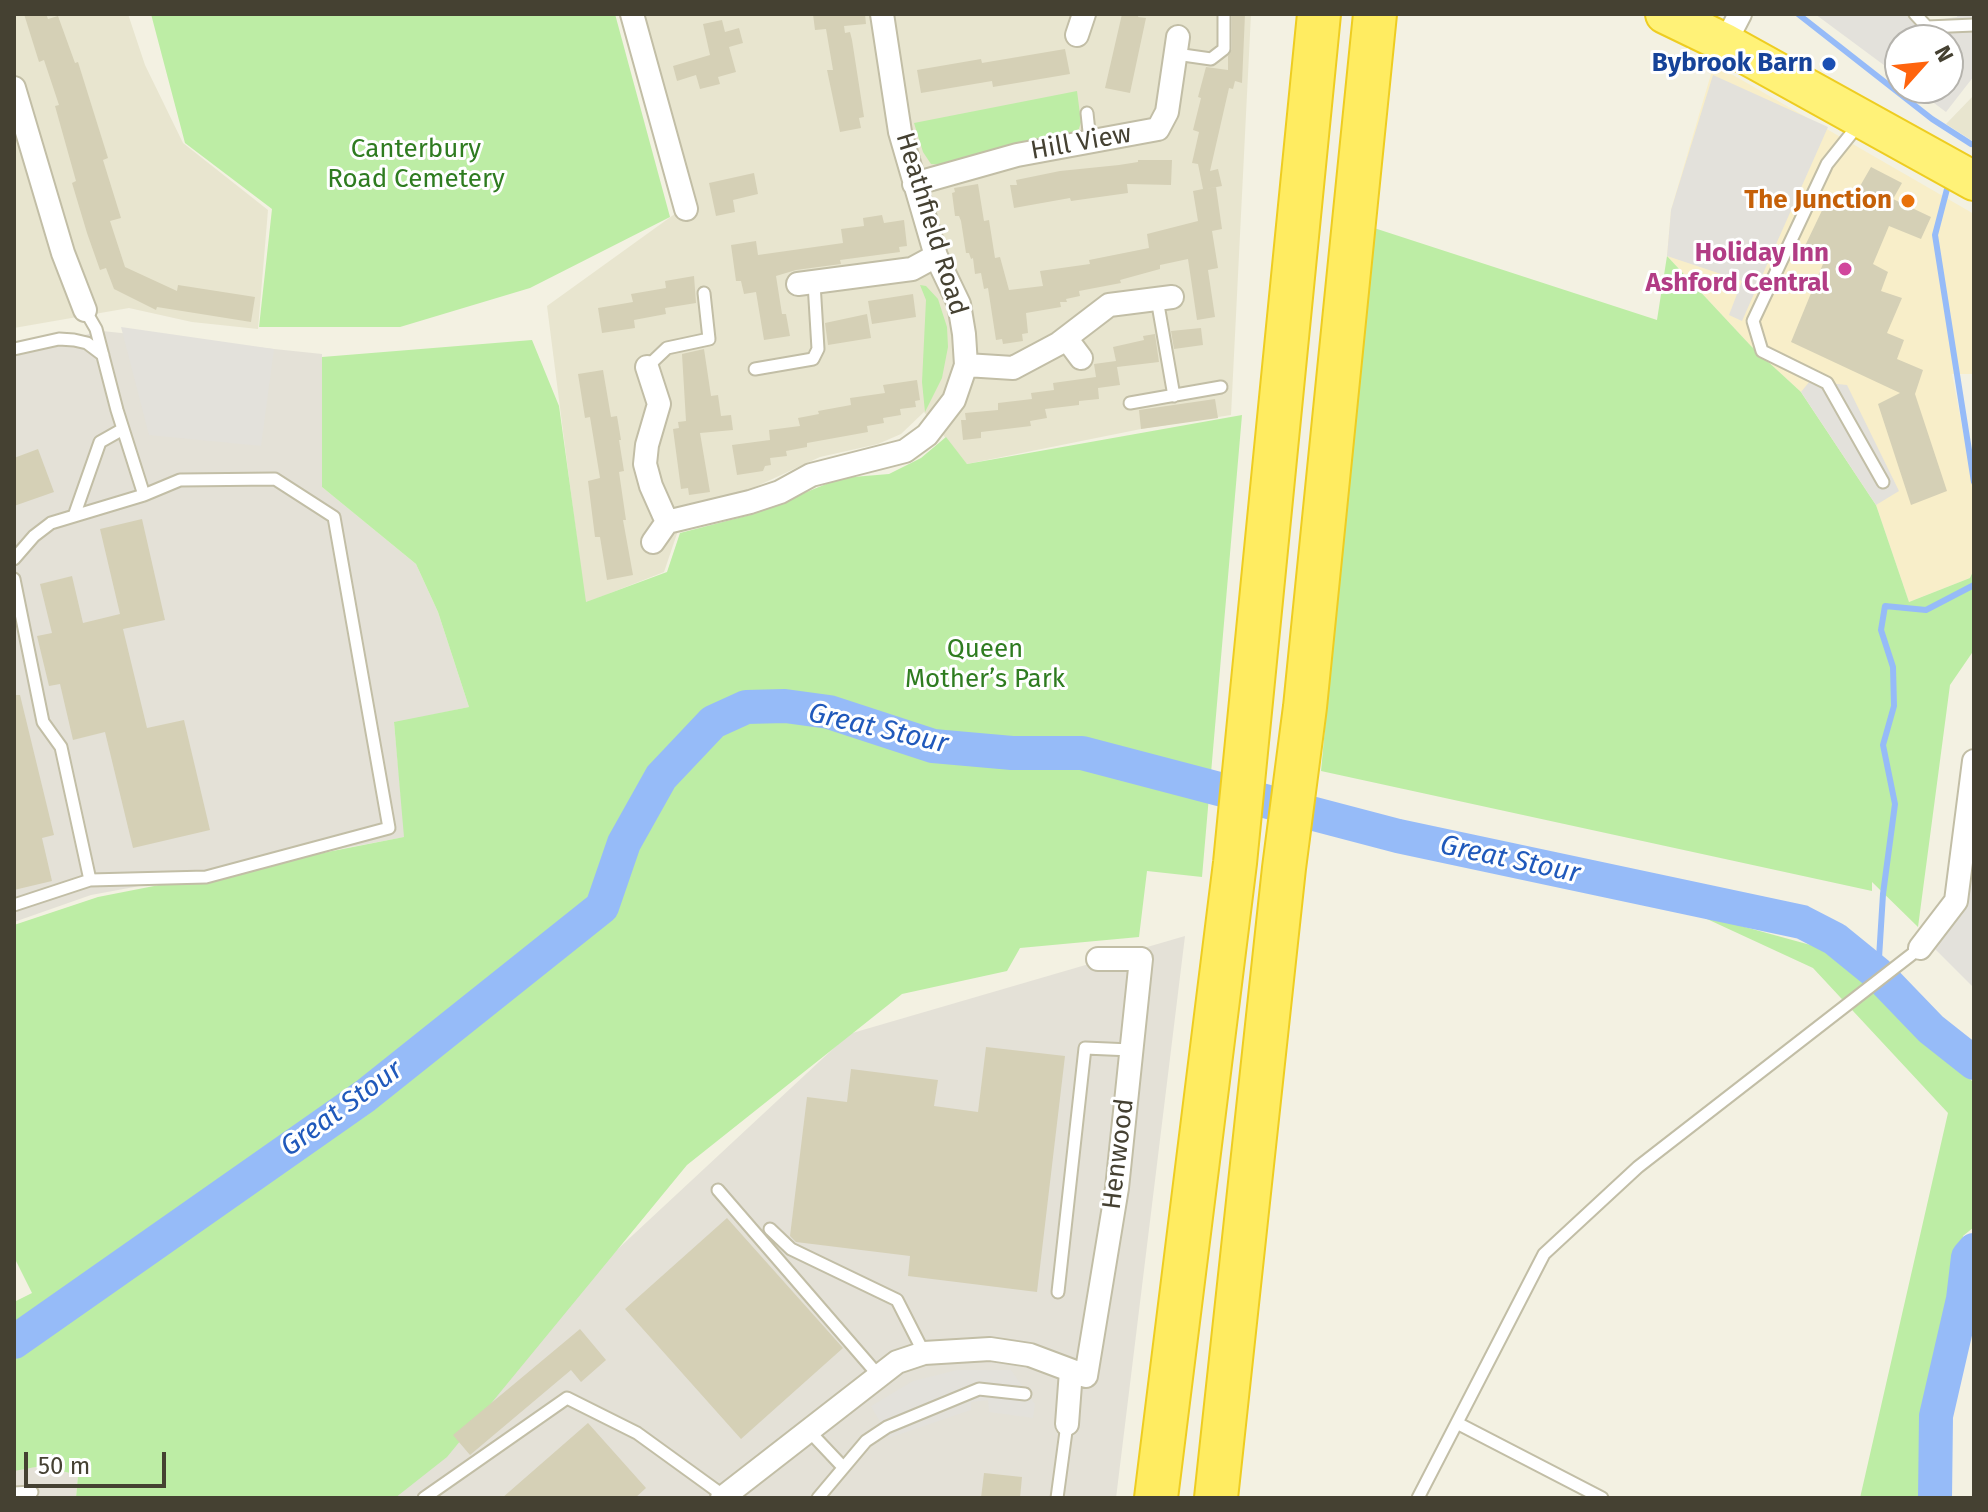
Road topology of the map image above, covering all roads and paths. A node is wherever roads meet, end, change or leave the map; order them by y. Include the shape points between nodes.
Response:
1 (632, 14) edge
2 (882, 14) edge
3 (1224, 14) edge
4 (1319, 14) edge
5 (1375, 14) edge
6 (1665, 14) edge
7 (1696, 14) edge
8 (1915, 14) edge
9 (1974, 25) edge
10 (1732, 29) edge
11 (1177, 46) joint
12 (14, 88) edge
13 (1087, 113) dead end
14 (1864, 114) junction
15 (1090, 141) junction
16 (1974, 167) edge
17 (1974, 181) edge
18 (914, 184) junction
19 (686, 209) dead end
20 (936, 256) junction
21 (806, 283) joint
22 (704, 293) dead end
23 (1165, 298) joint
24 (85, 310) joint
25 (1066, 338) junction
26 (14, 349) edge
27 (103, 355) junction
28 (1081, 358) dead end
29 (966, 365) junction
30 (647, 367) joint
31 (755, 369) dead end
32 (1221, 387) dead end
33 (1174, 396) junction
34 (1130, 403) dead end
35 (123, 429) junction
36 (1883, 482) dead end
37 (144, 495) junction
38 (74, 516) junction
39 (667, 522) junction
40 (653, 542) dead end
41 (14, 559) edge
42 (14, 579) edge
43 (1974, 761) edge
44 (90, 880) junction
45 (14, 905) edge
46 (1915, 953) joint
47 (1098, 959) dead end
48 (1131, 1050) junction
49 (718, 1190) dead end
50 (770, 1229) dead end
51 (1058, 1292) dead end
52 (924, 1353) junction
53 (1071, 1371) junction
54 (879, 1376) junction
55 (1025, 1394) dead end
56 (1457, 1423) junction
57 (1067, 1424) joint
58 (809, 1431) junction
59 (843, 1467) junction
60 (32, 1492) dead end
61 (14, 1493) edge
62 (723, 1497) edge
63 (424, 1498) edge
64 (818, 1498) edge
65 (1057, 1498) edge
66 (1156, 1498) edge
67 (1216, 1498) edge
68 (1418, 1498) edge
69 (1602, 1498) edge

1 - 19 street
2 - 18 street, Heathfield Road via 900,132
3 - 11 lane via 1224,49 1211,59
4 - 66 highway via 1235,863
5 - 67 highway via 1305,707
6 - 10 highway
7 - 10 highway
8 - 9 lane via 1927,27
10 - 14 highway
11 - 15 street, Hill View via 1167,112 1158,129
12 - 24 street
13 - 15 lane
14 - 16 highway
14 - 17 highway
14 - 36 lane via 1827,164 1753,321 1762,351 1827,383
15 - 18 street, Hill View
18 - 20 street, Heathfield Road
20 - 21 street via 912,269
20 - 29 street, Heathfield Road via 959,304
21 - 31 lane via 818,349 813,359
22 - 30 lane via 709,339 667,348
23 - 25 street via 1109,305
23 - 33 lane
24 - 27 lane
25 - 28 street
25 - 29 street via 1013,368
26 - 27 lane via 74,340
27 - 35 lane
29 - 39 street, Heathfield Road via 954,400 927,435 905,451 811,475 750,502
30 - 39 street via 659,404 645,464
32 - 33 lane
33 - 34 lane
35 - 37 lane
35 - 38 lane via 100,442
37 - 38 lane
37 - 44 lane via 180,480 275,479 334,517 389,828 206,877
38 - 41 lane via 51,523
39 - 40 street
42 - 44 lane via 43,722 61,747
43 - 46 street via 1956,901
44 - 45 lane
46 - 56 lane via 1638,1167 1544,1254
47 - 48 street, Henwood via 1141,959
48 - 51 lane via 1085,1048
48 - 53 street, Henwood via 1117,1188 1086,1376
49 - 54 lane
50 - 52 lane via 791,1249 897,1300
52 - 53 street via 990,1349 1030,1355
52 - 54 street via 897,1362
53 - 57 street
54 - 58 street
55 - 59 lane via 979,1389 887,1427
56 - 68 lane
56 - 69 lane
57 - 65 lane
58 - 59 lane
58 - 62 street
59 - 64 lane
60 - 61 lane
62 - 63 lane via 637,1433 567,1398

